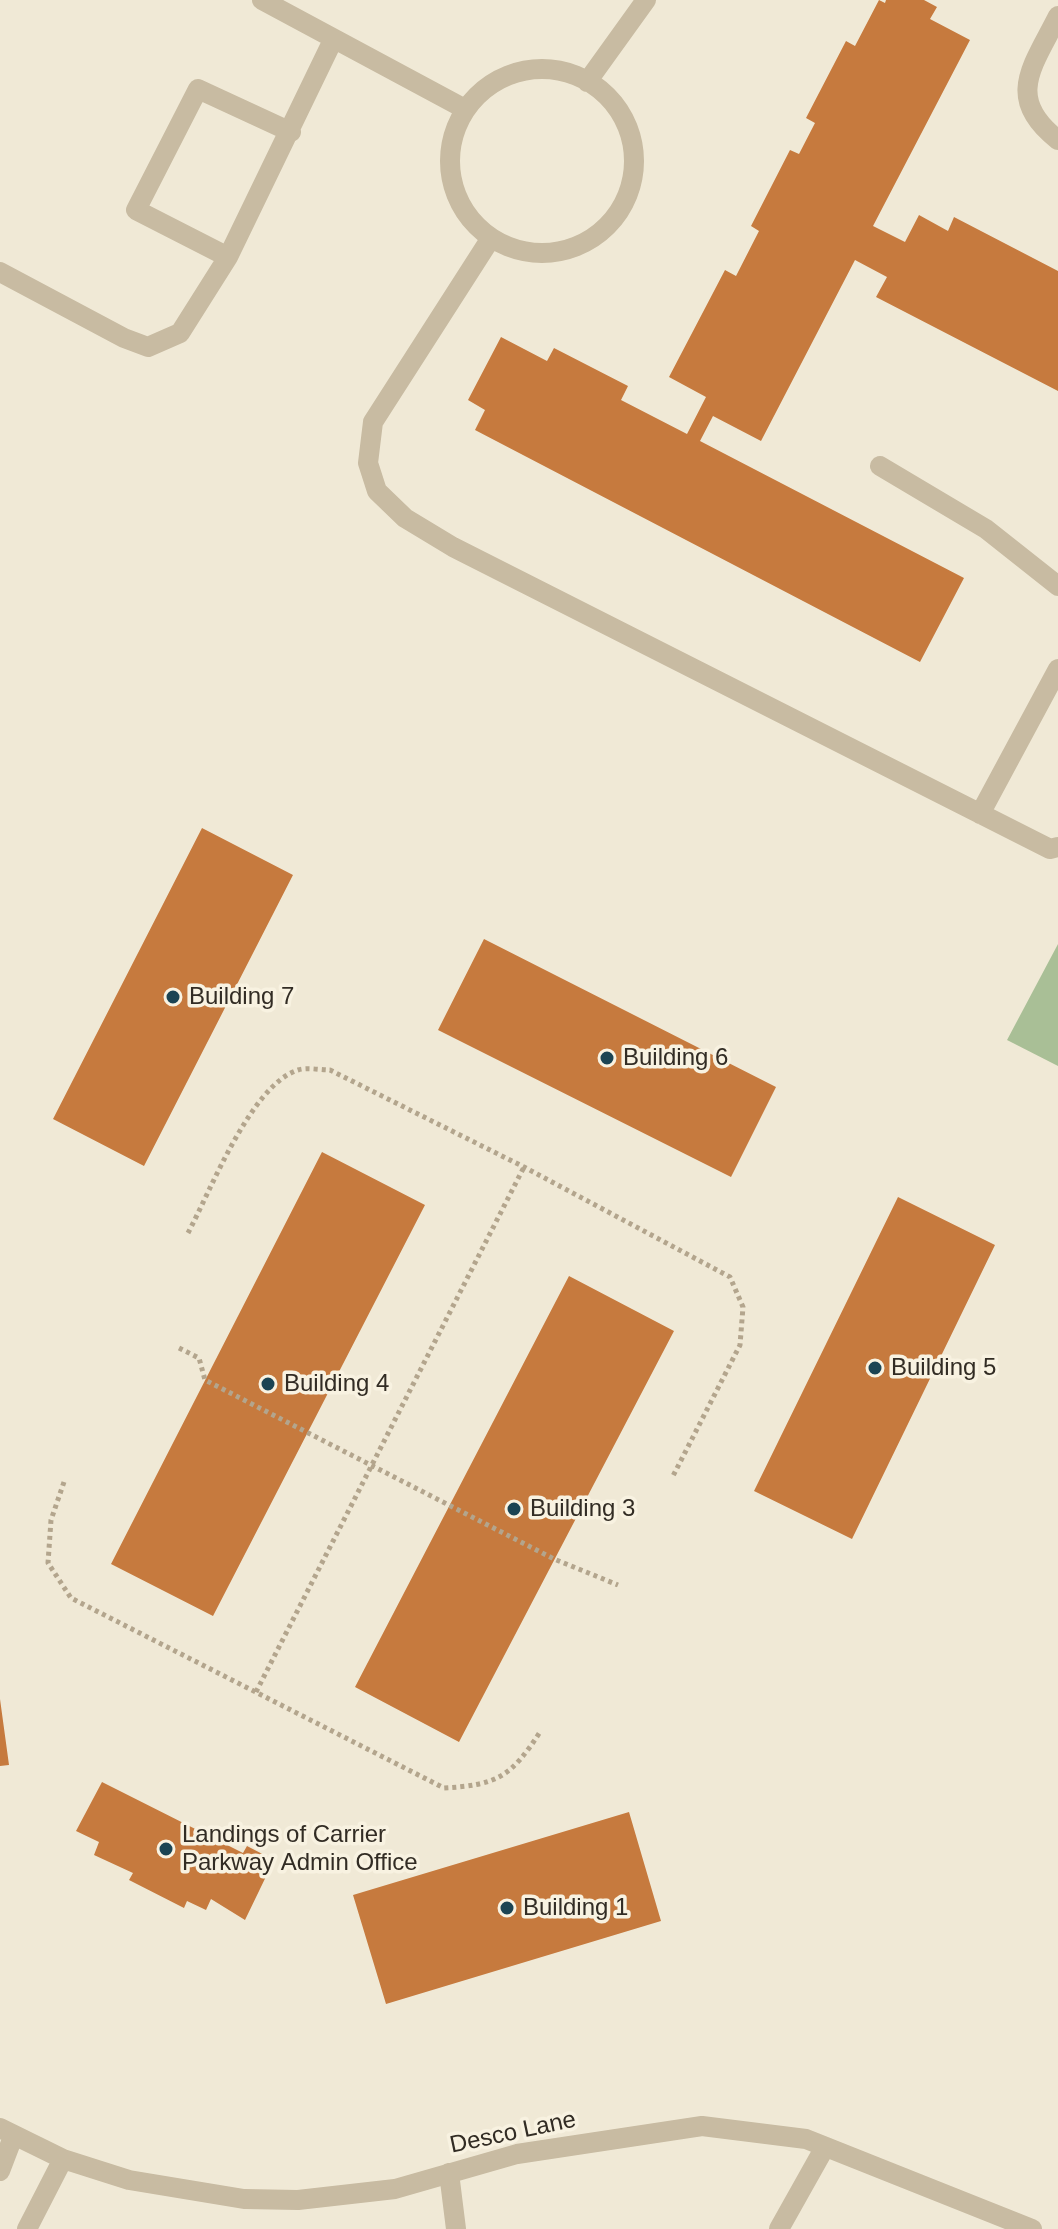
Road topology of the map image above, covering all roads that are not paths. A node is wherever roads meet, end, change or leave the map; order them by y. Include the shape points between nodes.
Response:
1 (262, 0) edge
2 (646, 0) edge
3 (1058, 16) edge
4 (333, 40) junction
5 (587, 82) junction
6 (465, 109) junction
7 (291, 132) junction
8 (1058, 140) edge
9 (491, 238) junction
10 (228, 257) junction
11 (0, 272) edge
12 (880, 466) dead end
13 (1058, 586) edge
14 (1058, 669) edge
15 (980, 814) junction
16 (1058, 847) edge
17 (7, 2133) edge
18 (825, 2147) junction
19 (63, 2159) junction
20 (0, 2171) edge
21 (449, 2173) junction
22 (27, 2229) edge
23 (456, 2229) edge
24 (779, 2229) edge
25 (1032, 2229) edge

1 - 4 street
2 - 5 street
3 - 8 street via 1027,77 1025,98 1044,129
4 - 6 street
4 - 7 street
5 - 6 street via 547,69 516,72 487,86
5 - 9 street via 625,119 634,150 632,182 620,211 601,233 575,247 547,253 518,250
6 - 9 street via 453,135 455,193
7 - 10 street
7 - 10 street via 198,89 136,210
9 - 15 street via 373,422 368,463 377,491 405,518 453,547
10 - 11 street via 180,333 148,347
12 - 13 street via 986,529
14 - 15 street
15 - 16 street via 1050,849
17 - 19 street, Desco Lane
17 - 20 street
18 - 21 street, Desco Lane via 806,2139 702,2126 517,2154
18 - 24 street
18 - 25 street, Desco Lane
19 - 21 street, Desco Lane via 129,2180 244,2199 298,2200 395,2189
19 - 22 street
21 - 23 street

